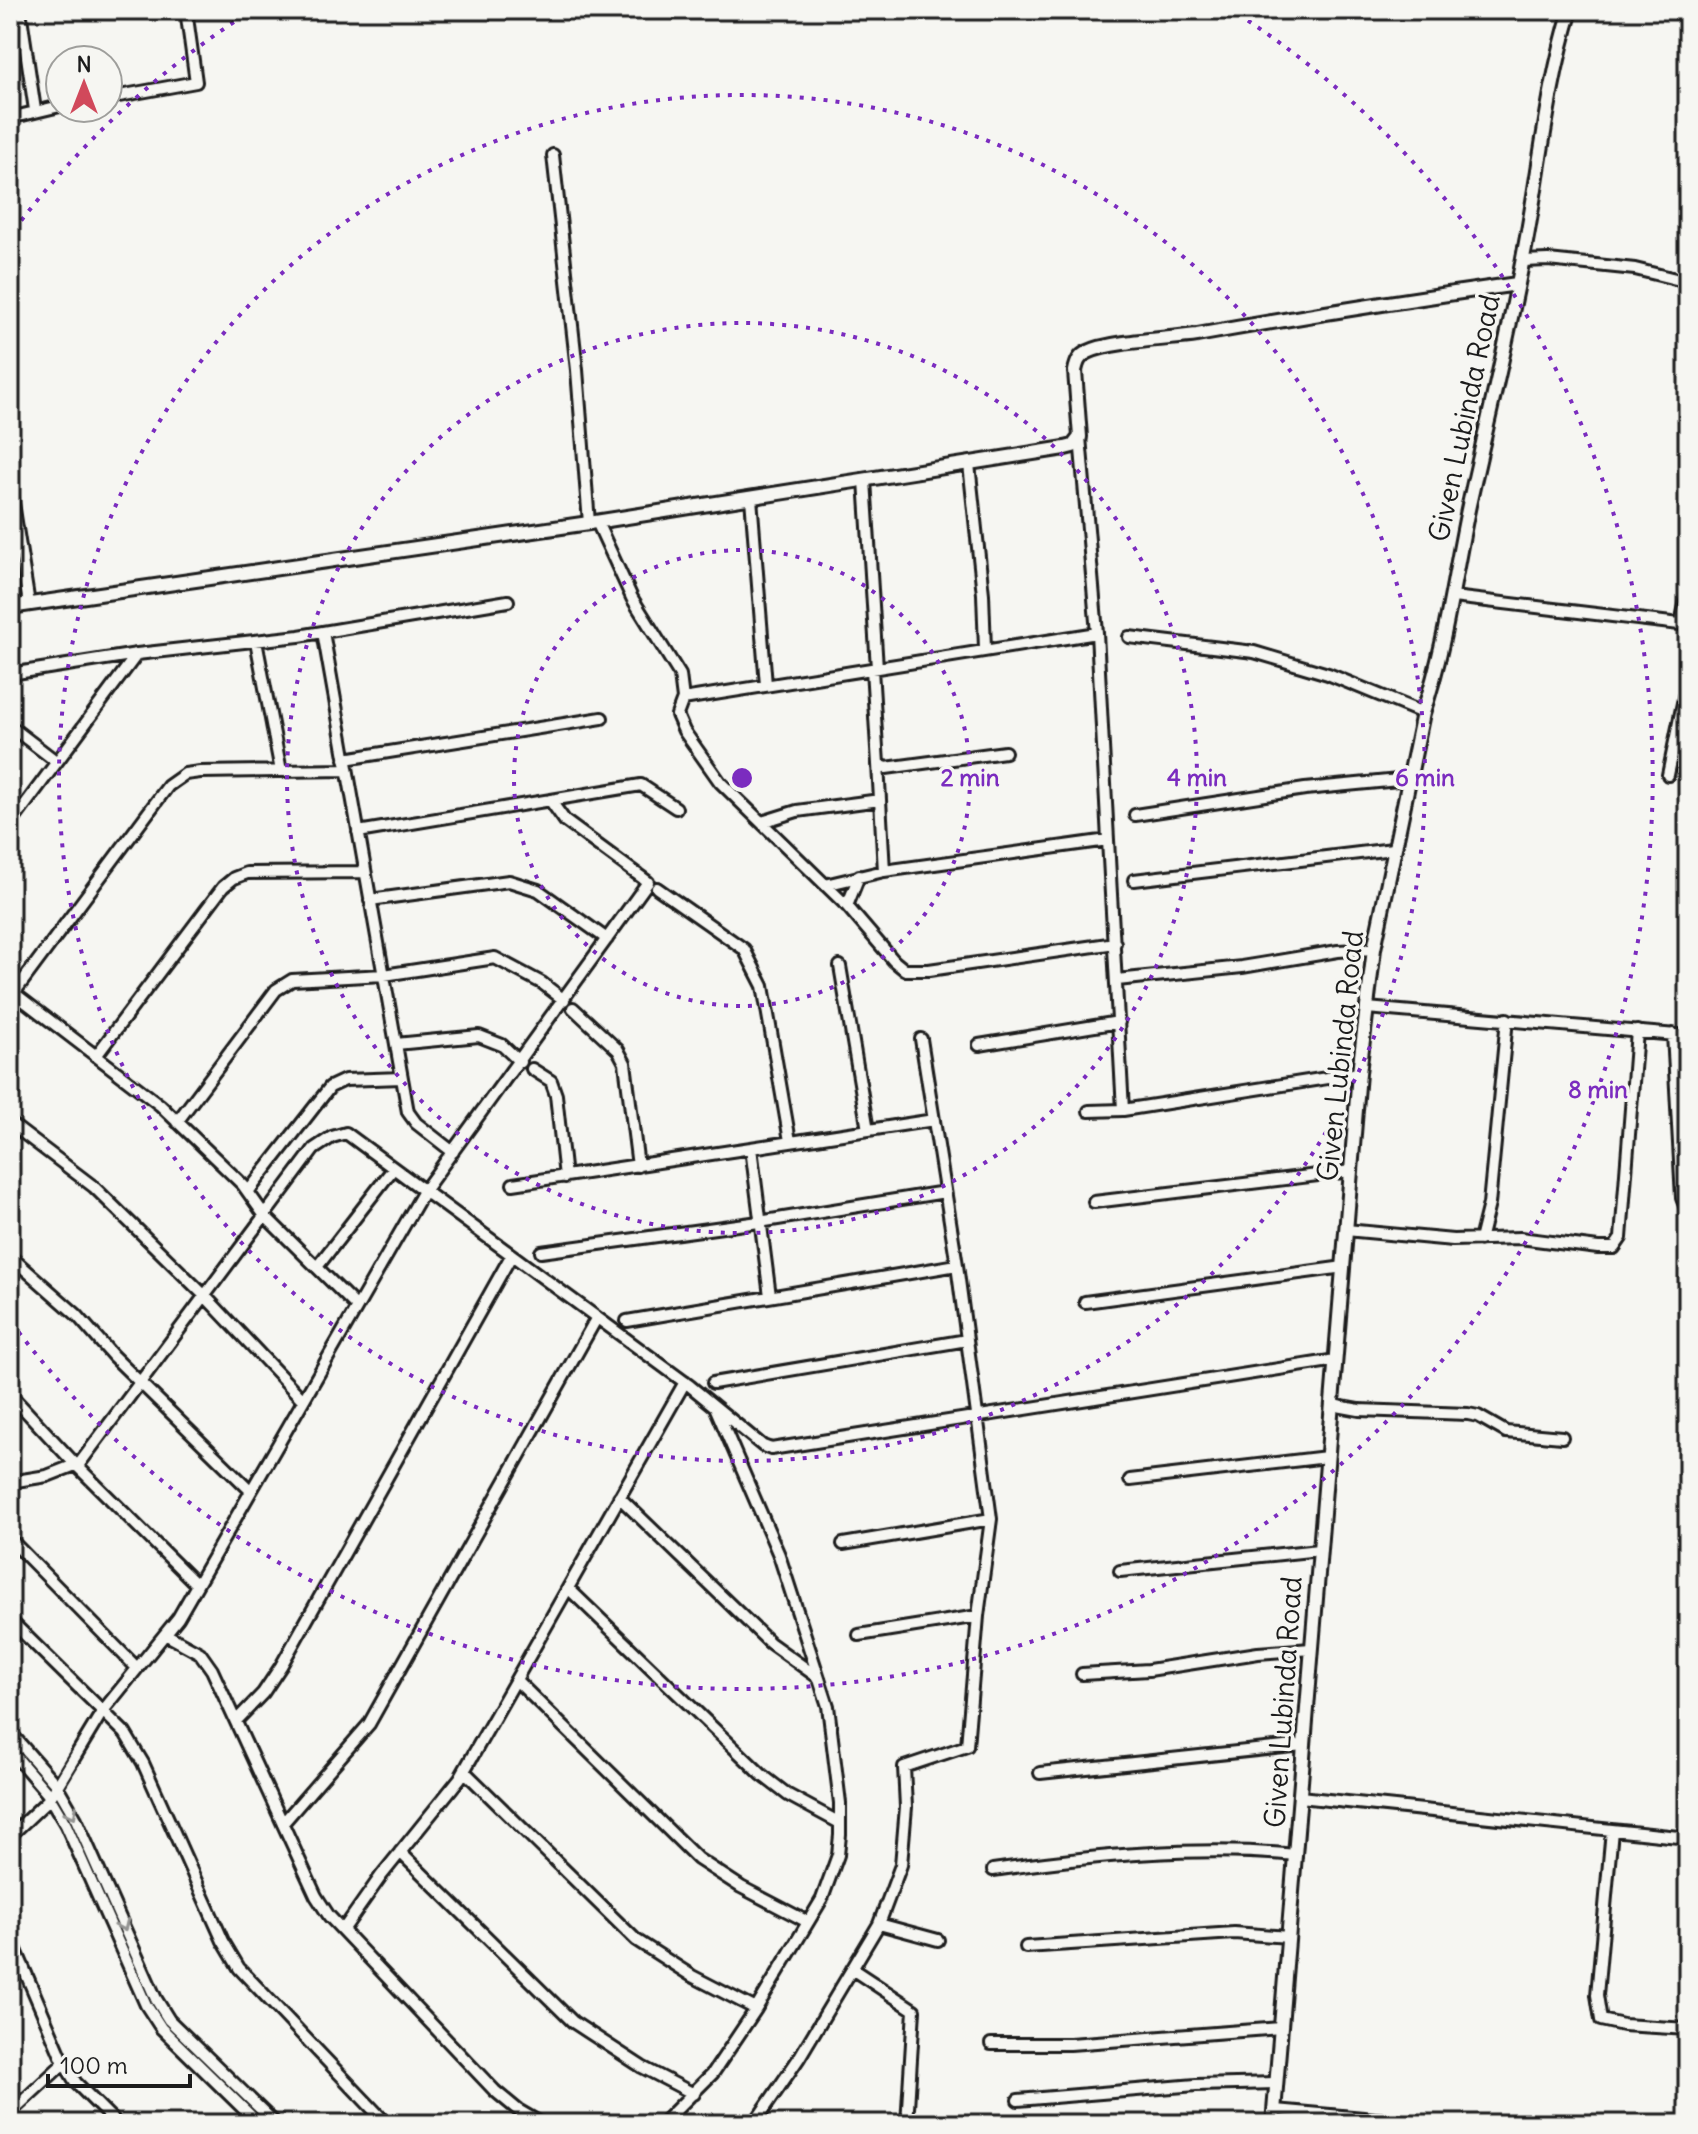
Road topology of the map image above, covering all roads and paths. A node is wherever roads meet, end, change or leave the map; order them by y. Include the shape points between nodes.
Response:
1 (20, 10) edge
2 (186, 10) edge
3 (1571, 10) edge
4 (124, 95) edge
5 (44, 109) edge
6 (35, 110) junction
7 (10, 118) edge
8 (553, 155) dead end
9 (1523, 261) junction
10 (1688, 282) edge
11 (1517, 284) junction
12 (1078, 445) junction
13 (969, 464) junction
14 (865, 480) junction
15 (10, 484) edge
16 (751, 498) junction
17 (593, 523) junction
18 (1688, 592) edge
19 (1453, 597) junction
20 (508, 601) dead end
21 (29, 604) junction
22 (10, 607) edge
23 (1685, 624) edge
24 (323, 632) junction
25 (1097, 633) junction
26 (1129, 637) dead end
27 (256, 641) junction
28 (985, 649) junction
29 (137, 654) junction
30 (874, 668) junction
31 (10, 674) edge
32 (1688, 679) edge
33 (766, 685) junction
34 (683, 693) junction
35 (1423, 713) junction
36 (602, 718) dead end
37 (10, 726) edge
38 (1005, 752) dead end
39 (57, 762) junction
40 (878, 764) junction
41 (346, 765) junction
42 (281, 771) junction
43 (1668, 775) dead end
44 (1409, 779) junction
45 (550, 800) junction
46 (880, 800) junction
47 (676, 808) dead end
48 (1135, 815) dead end
49 (762, 822) junction
50 (10, 825) edge
51 (358, 832) junction
52 (1108, 840) junction
53 (1393, 849) junction
54 (884, 871) junction
55 (365, 872) junction
56 (859, 876) junction
57 (1134, 880) dead end
58 (825, 885) junction
59 (657, 888) dead end
60 (370, 900) junction
61 (847, 906) junction
62 (607, 939) junction
63 (1115, 943) junction
64 (1374, 949) junction
65 (840, 966) dead end
66 (384, 975) junction
67 (1117, 980) junction
68 (12, 992) edge
69 (564, 1000) junction
70 (573, 1008) dead end
71 (1367, 1008) junction
72 (1507, 1019) junction
73 (1119, 1022) junction
74 (1637, 1031) junction
75 (1673, 1034) junction
76 (1688, 1036) edge
77 (921, 1039) dead end
78 (396, 1044) junction
79 (979, 1045) dead end
80 (96, 1056) junction
81 (520, 1062) junction
82 (532, 1069) dead end
83 (1359, 1073) junction
84 (402, 1078) junction
85 (1123, 1110) junction
86 (1089, 1111) dead end
87 (934, 1120) junction
88 (177, 1122) junction
89 (10, 1123) edge
90 (868, 1130) junction
91 (790, 1141) junction
92 (751, 1148) junction
93 (453, 1152) junction
94 (638, 1166) junction
95 (393, 1169) junction
96 (1351, 1171) junction
97 (565, 1177) junction
98 (513, 1184) dead end
99 (424, 1191) junction
100 (248, 1192) junction
101 (945, 1192) junction
102 (1094, 1202) dead end
103 (1688, 1213) edge
104 (265, 1216) junction
105 (759, 1222) junction
106 (1346, 1230) junction
107 (1480, 1240) junction
108 (541, 1252) dead end
109 (10, 1256) edge
110 (511, 1256) junction
111 (957, 1265) junction
112 (317, 1267) junction
113 (1344, 1267) junction
114 (205, 1296) junction
115 (770, 1296) junction
116 (1085, 1302) dead end
117 (357, 1307) junction
118 (596, 1319) junction
119 (627, 1321) dead end
120 (967, 1340) junction
121 (1336, 1360) junction
122 (685, 1382) junction
123 (140, 1383) junction
124 (713, 1383) dead end
125 (10, 1394) edge
126 (303, 1400) junction
127 (1332, 1405) junction
128 (716, 1407) junction
129 (979, 1416) junction
130 (1562, 1437) dead end
131 (1327, 1457) junction
132 (76, 1465) junction
133 (1130, 1480) dead end
134 (10, 1482) edge
135 (251, 1491) junction
136 (619, 1497) junction
137 (991, 1519) junction
138 (10, 1539) edge
139 (843, 1544) dead end
140 (1319, 1550) junction
141 (1120, 1571) dead end
142 (197, 1585) junction
143 (568, 1588) junction
144 (978, 1616) junction
145 (10, 1620) edge
146 (165, 1634) junction
147 (859, 1635) dead end
148 (1311, 1649) junction
149 (137, 1668) junction
150 (1082, 1674) dead end
151 (819, 1678) junction
152 (516, 1680) junction
153 (102, 1712) junction
154 (236, 1721) junction
155 (10, 1732) edge
156 (1303, 1745) junction
157 (10, 1750) edge
158 (464, 1771) junction
159 (1040, 1773) dead end
160 (57, 1786) junction
161 (1300, 1797) junction
162 (50, 1798) junction
163 (283, 1823) junction
164 (840, 1823) junction
165 (1612, 1830) junction
166 (10, 1836) edge
167 (1688, 1838) edge
168 (400, 1852) junction
169 (1296, 1855) junction
170 (993, 1870) dead end
171 (808, 1922) junction
172 (879, 1924) junction
173 (343, 1930) junction
174 (10, 1936) edge
175 (1289, 1937) junction
176 (938, 1940) dead end
177 (1026, 1947) dead end
178 (23, 1966) junction
179 (852, 1969) junction
180 (10, 1978) edge
181 (756, 2009) junction
182 (1281, 2028) junction
183 (1688, 2029) edge
184 (991, 2044) dead end
185 (64, 2063) junction
186 (1276, 2083) junction
187 (694, 2094) junction
188 (1018, 2100) dead end
189 (1275, 2110) junction
190 (10, 2113) edge
191 (117, 2124) edge
192 (259, 2124) edge
193 (276, 2124) edge
194 (387, 2124) edge
195 (542, 2124) edge
196 (662, 2124) edge
197 (754, 2124) edge
198 (907, 2124) edge
199 (1273, 2124) edge
200 (1430, 2124) edge

1 - 6 street
2 - 4 street via 196,82
3 - 9 street, Given Lubinda Road
5 - 6 street
6 - 7 street
8 - 17 street
9 - 10 street via 1635,269
9 - 11 street, Given Lubinda Road
11 - 12 street via 1084,353 1075,371
11 - 19 street, Given Lubinda Road
12 - 13 street
12 - 25 street
13 - 14 street
13 - 28 street
14 - 16 street
14 - 30 street
15 - 21 street
16 - 17 street
16 - 33 street
17 - 21 street
17 - 34 street via 680,675
18 - 23 street
19 - 23 street
19 - 35 street, Given Lubinda Road
20 - 24 street
21 - 22 street
24 - 27 street
24 - 41 street
25 - 28 street
25 - 52 street
26 - 35 street via 1254,652 1328,674
27 - 29 street
27 - 42 street
28 - 30 street
29 - 31 street
29 - 39 street
30 - 33 street
30 - 40 street
32 - 43 street
33 - 34 street via 695,697
34 - 49 street via 677,715 684,731 720,782
35 - 44 street, Given Lubinda Road
36 - 41 street
37 - 39 street
38 - 40 street via 886,768
39 - 50 street
40 - 46 street
41 - 42 street
41 - 51 street
42 - 68 street via 200,772 185,774 168,786
44 - 48 street
44 - 53 street, Given Lubinda Road
45 - 47 street via 641,785
45 - 51 street
45 - 62 street via 565,821 648,882
46 - 49 street via 797,811
46 - 54 street
49 - 58 street
51 - 55 street
52 - 54 street
52 - 63 street
53 - 57 street
53 - 64 street, Given Lubinda Road
54 - 56 street
55 - 60 street
55 - 80 street via 255,873 234,878
56 - 58 street
56 - 61 street
58 - 61 street
59 - 91 street via 744,949 756,970
60 - 62 street via 509,881 538,890
60 - 66 street
61 - 63 street via 905,970
62 - 69 street
63 - 67 street
64 - 67 street
64 - 71 street, Given Lubinda Road
65 - 90 street
66 - 69 street via 495,958
66 - 78 street
66 - 88 street via 292,980 276,990
67 - 73 street
68 - 80 street
69 - 81 street
70 - 94 street via 625,1063
71 - 72 street
71 - 83 street, Given Lubinda Road
72 - 74 street
72 - 107 street via 1489,1204
73 - 79 street
73 - 85 street
74 - 75 street
74 - 107 street via 1618,1244 1608,1249 1520,1238
75 - 76 street
75 - 103 street via 1682,1198
77 - 87 street
78 - 81 street via 479,1036 502,1045
78 - 84 street
80 - 88 street
81 - 93 street
82 - 97 street via 551,1081 556,1095
83 - 85 street
83 - 96 street, Given Lubinda Road
84 - 93 street via 408,1112
84 - 100 street via 345,1080 330,1087
85 - 86 street
87 - 90 street
87 - 101 street
88 - 100 street
89 - 114 street via 94,1187
90 - 91 street
91 - 92 street
92 - 94 street
92 - 105 street
93 - 99 street
94 - 97 street
95 - 99 street
95 - 104 street via 346,1133 332,1137 314,1149
95 - 112 street
96 - 102 street
96 - 106 street, Given Lubinda Road
97 - 98 street
99 - 110 street
99 - 117 street
100 - 104 street
101 - 105 street
101 - 111 street
104 - 112 street
104 - 114 street
105 - 108 street
105 - 115 street
106 - 107 street
106 - 113 street, Given Lubinda Road
109 - 123 street via 77,1315
110 - 118 street
110 - 154 street via 281,1666
111 - 115 street
111 - 120 street
112 - 117 street
113 - 116 street
113 - 121 street, Given Lubinda Road
114 - 123 street
114 - 126 street
115 - 119 street
117 - 126 street
118 - 122 street
118 - 163 street via 369,1724
120 - 124 street
120 - 129 street
121 - 127 street, Given Lubinda Road
121 - 129 street
122 - 128 street
122 - 136 street
123 - 132 street
123 - 135 street
125 - 132 street
126 - 135 street
127 - 130 street via 1468,1414 1506,1432
127 - 131 street, Given Lubinda Road
128 - 129 street via 771,1449
128 - 151 street via 779,1555
129 - 137 street
131 - 133 street
131 - 140 street, Given Lubinda Road
132 - 134 street
132 - 142 street
135 - 142 street
136 - 143 street
136 - 151 street via 770,1643
137 - 139 street
137 - 144 street
138 - 149 street
140 - 141 street
140 - 148 street, Given Lubinda Road
142 - 146 street
143 - 152 street
143 - 164 street via 762,1775
144 - 147 street
144 - 172 street via 967,1746 904,1767 901,1865
145 - 153 street
146 - 149 street
146 - 154 street via 200,1653
148 - 150 street
148 - 156 street, Given Lubinda Road
149 - 153 street
151 - 164 street via 828,1706
152 - 158 street
152 - 171 street via 698,1859
153 - 160 street
153 - 194 street via 125,1733 143,1763 239,1968
154 - 163 street
155 - 160 street
156 - 159 street
156 - 161 street, Given Lubinda Road
157 - 162 street
158 - 168 street
158 - 181 street via 636,1940
160 - 162 street
160 -> 193 street via 169,2020
161 - 165 street
161 - 169 street, Given Lubinda Road
162 - 166 street
162 - 192 street via 153,2017
163 - 173 street via 316,1896
164 - 171 street via 838,1855
165 - 167 street
165 - 183 street via 1597,1995 1601,2020
168 - 173 street
168 - 187 street via 573,2022
169 - 170 street via 1184,1852
169 - 175 street, Given Lubinda Road
171 - 181 street
172 - 176 street
172 - 179 street
173 - 195 street via 495,2091
174 - 178 street
175 - 177 street via 1234,1933
175 - 182 street, Given Lubinda Road
178 - 180 street
178 - 185 street
179 - 197 street
179 - 198 street via 914,2010
181 - 187 street
182 - 184 street via 1070,2044
182 - 186 street, Given Lubinda Road
185 - 190 street
185 - 191 street via 76,2083
186 - 188 street
186 - 189 street, Given Lubinda Road
187 - 196 street
189 - 199 street, Given Lubinda Road
189 - 200 street

